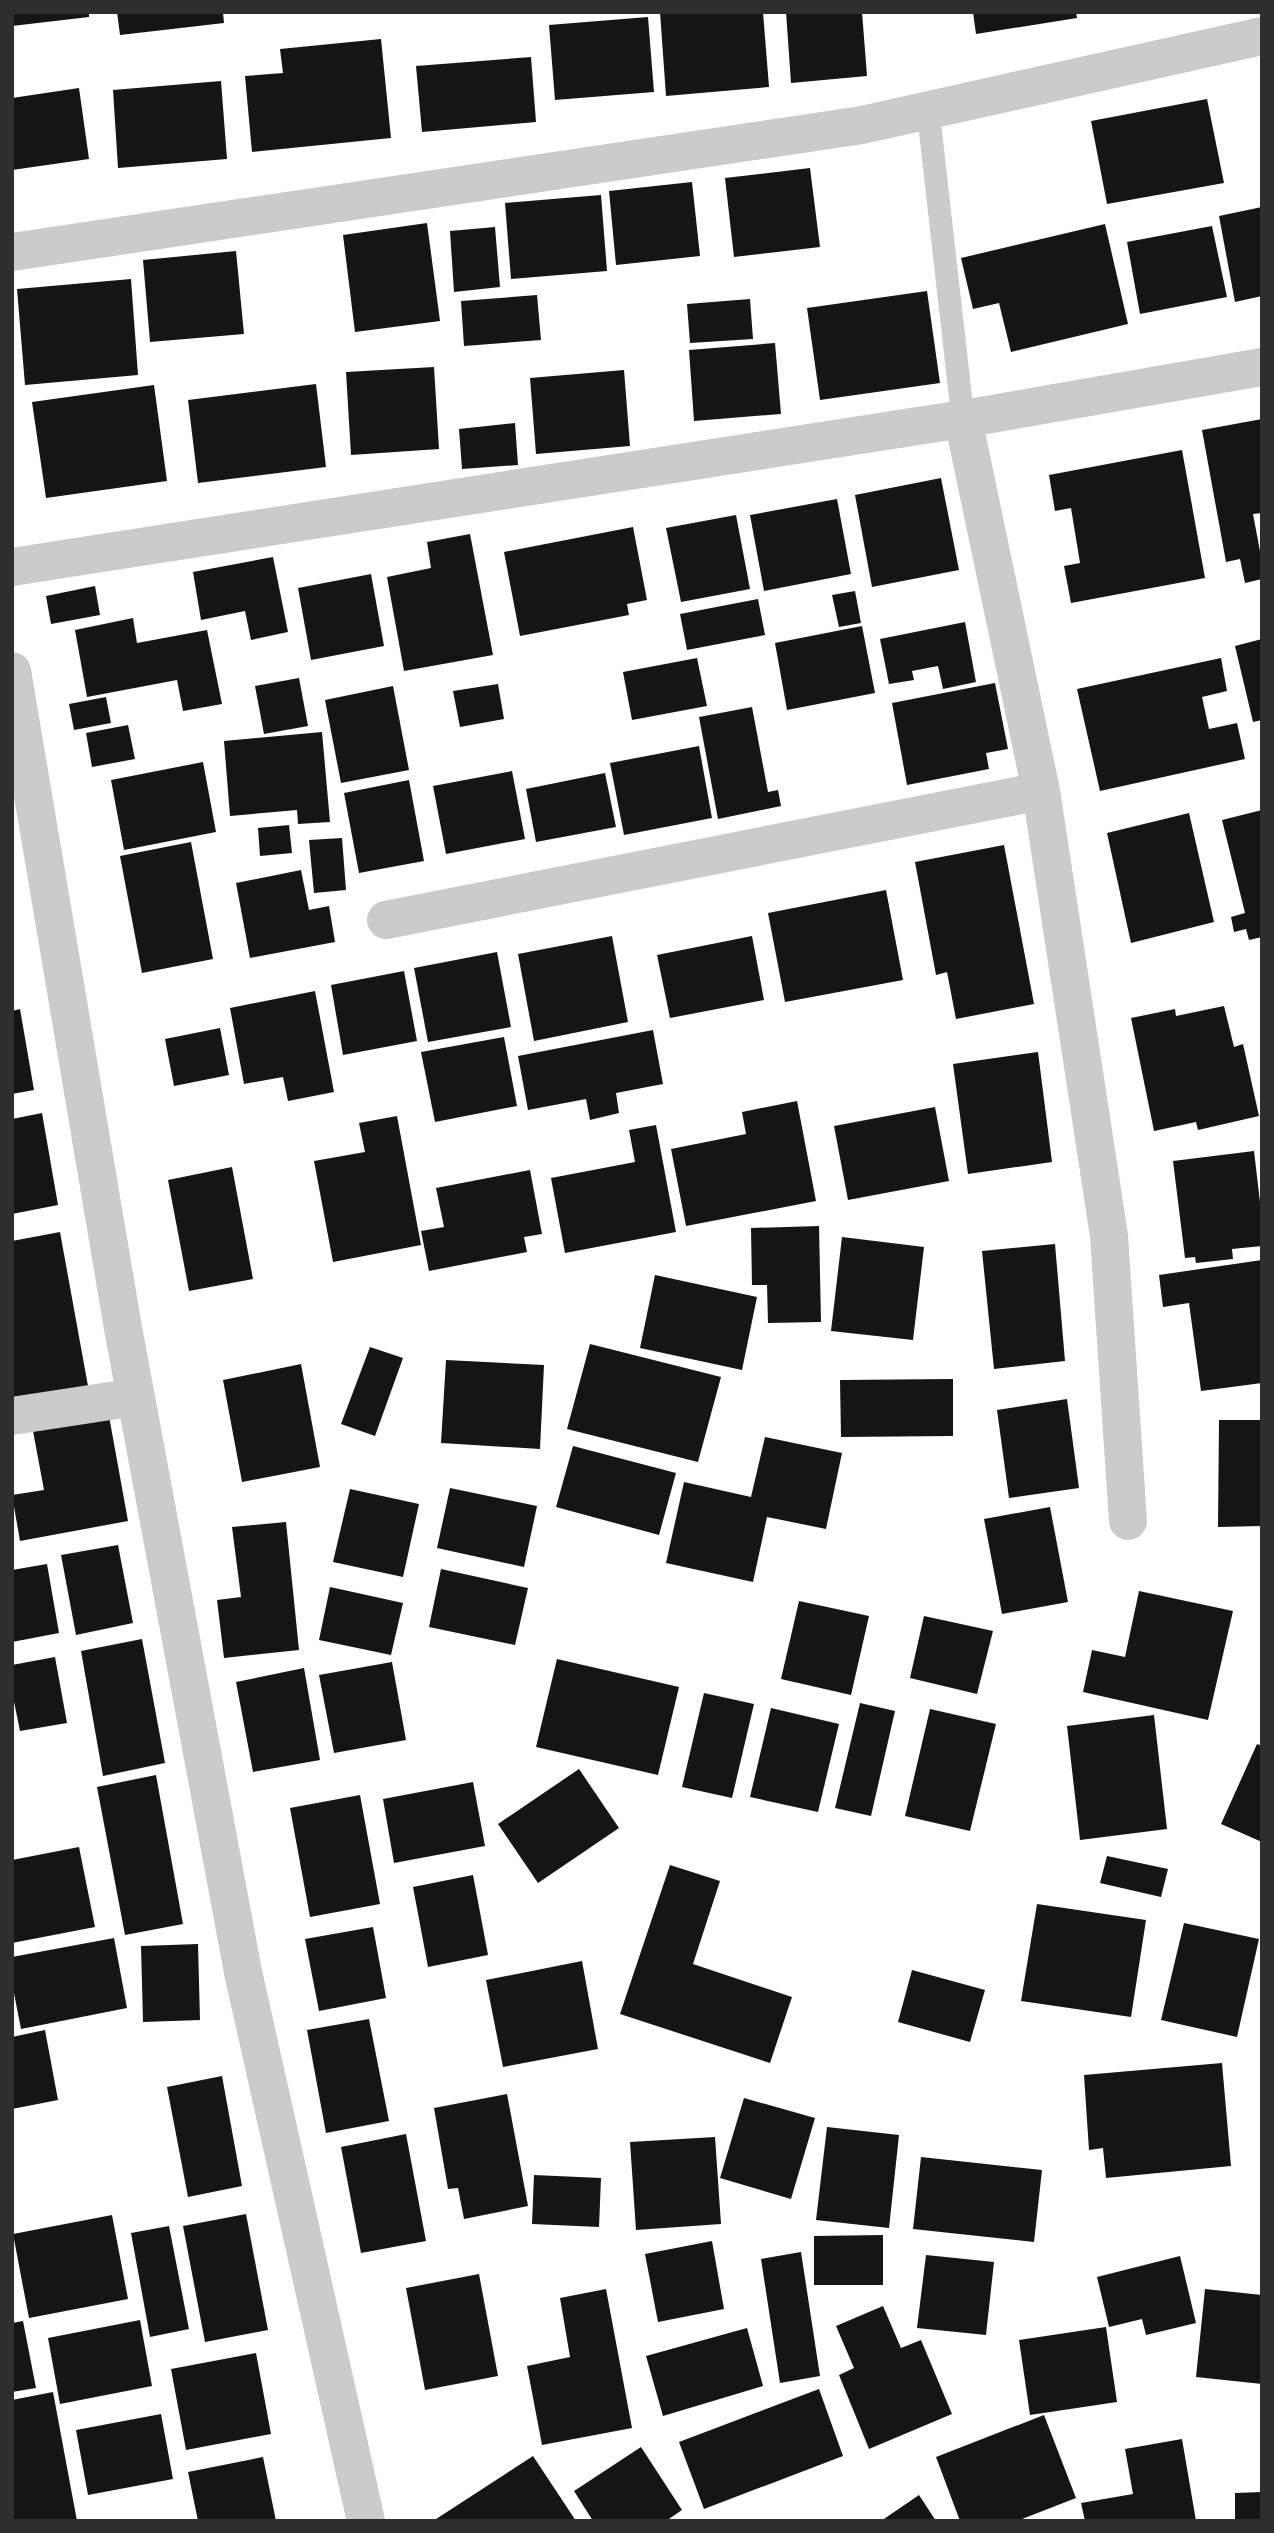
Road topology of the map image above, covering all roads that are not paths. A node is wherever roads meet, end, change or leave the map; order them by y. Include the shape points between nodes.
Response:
1 (1262, 36) edge
2 (928, 110) junction
3 (12, 252) edge
4 (1262, 367) edge
5 (963, 419) junction
6 (12, 568) edge
7 (12, 671) edge
8 (1041, 791) junction
9 (386, 920) dead end
10 (136, 1397) junction
11 (12, 1416) edge
12 (1128, 1521) dead end
13 (366, 2521) edge

1 - 2 street
2 - 3 street via 862,125
2 - 5 lane
4 - 5 street
5 - 6 street
5 - 8 street
7 - 10 street
8 - 9 street
8 - 12 street via 1109,1237
10 - 11 street
10 - 13 street via 243,1972

